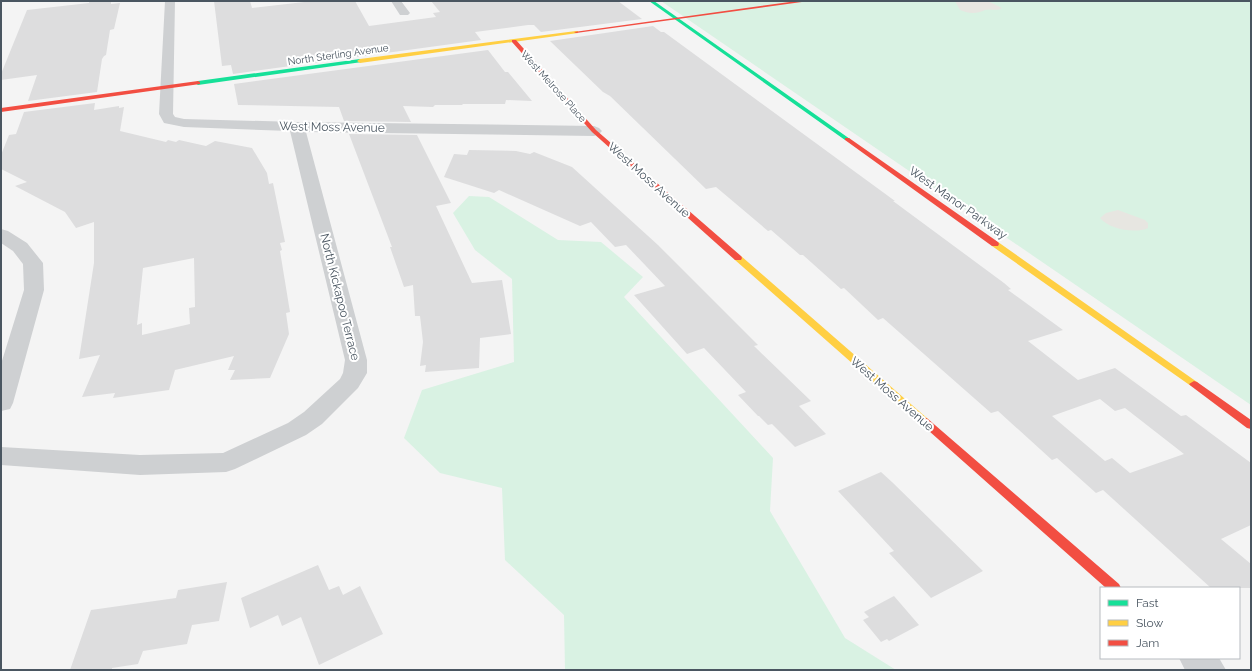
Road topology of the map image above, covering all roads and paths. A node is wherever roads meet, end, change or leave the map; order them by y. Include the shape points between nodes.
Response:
1 (170, 1) edge
2 (396, 1) edge
3 (651, 1) edge
4 (807, 1) edge
5 (404, 13) dead end
6 (677, 19) junction
7 (514, 41) junction
8 (167, 88) junction
9 (1, 110) edge
10 (297, 127) junction
11 (594, 131) junction
12 (1, 235) edge
13 (1, 403) edge
14 (1251, 424) edge
15 (1, 456) edge
16 (1114, 587) edge
17 (1196, 659) edge
18 (1209, 670) edge

1 - 8 street, West Moss Avenue
2 - 5 street
3 - 6 street, West Manor Parkway
4 - 6 street, North Sterling Avenue
6 - 7 street, North Sterling Avenue
6 - 14 street, West Manor Parkway
7 - 8 street, North Sterling Avenue
7 - 11 street, West Melrose Place
8 - 9 street, North Sterling Avenue
8 - 10 street, West Moss Avenue via 166,114 169,120 184,123
10 - 11 street, West Moss Avenue
10 - 15 street, North Kickapoo Terrace via 356,360 355,372 346,388 297,429 226,462 140,465
11 - 16 street, West Moss Avenue
12 - 13 street via 20,247 33,263 34,290
17 - 18 street

